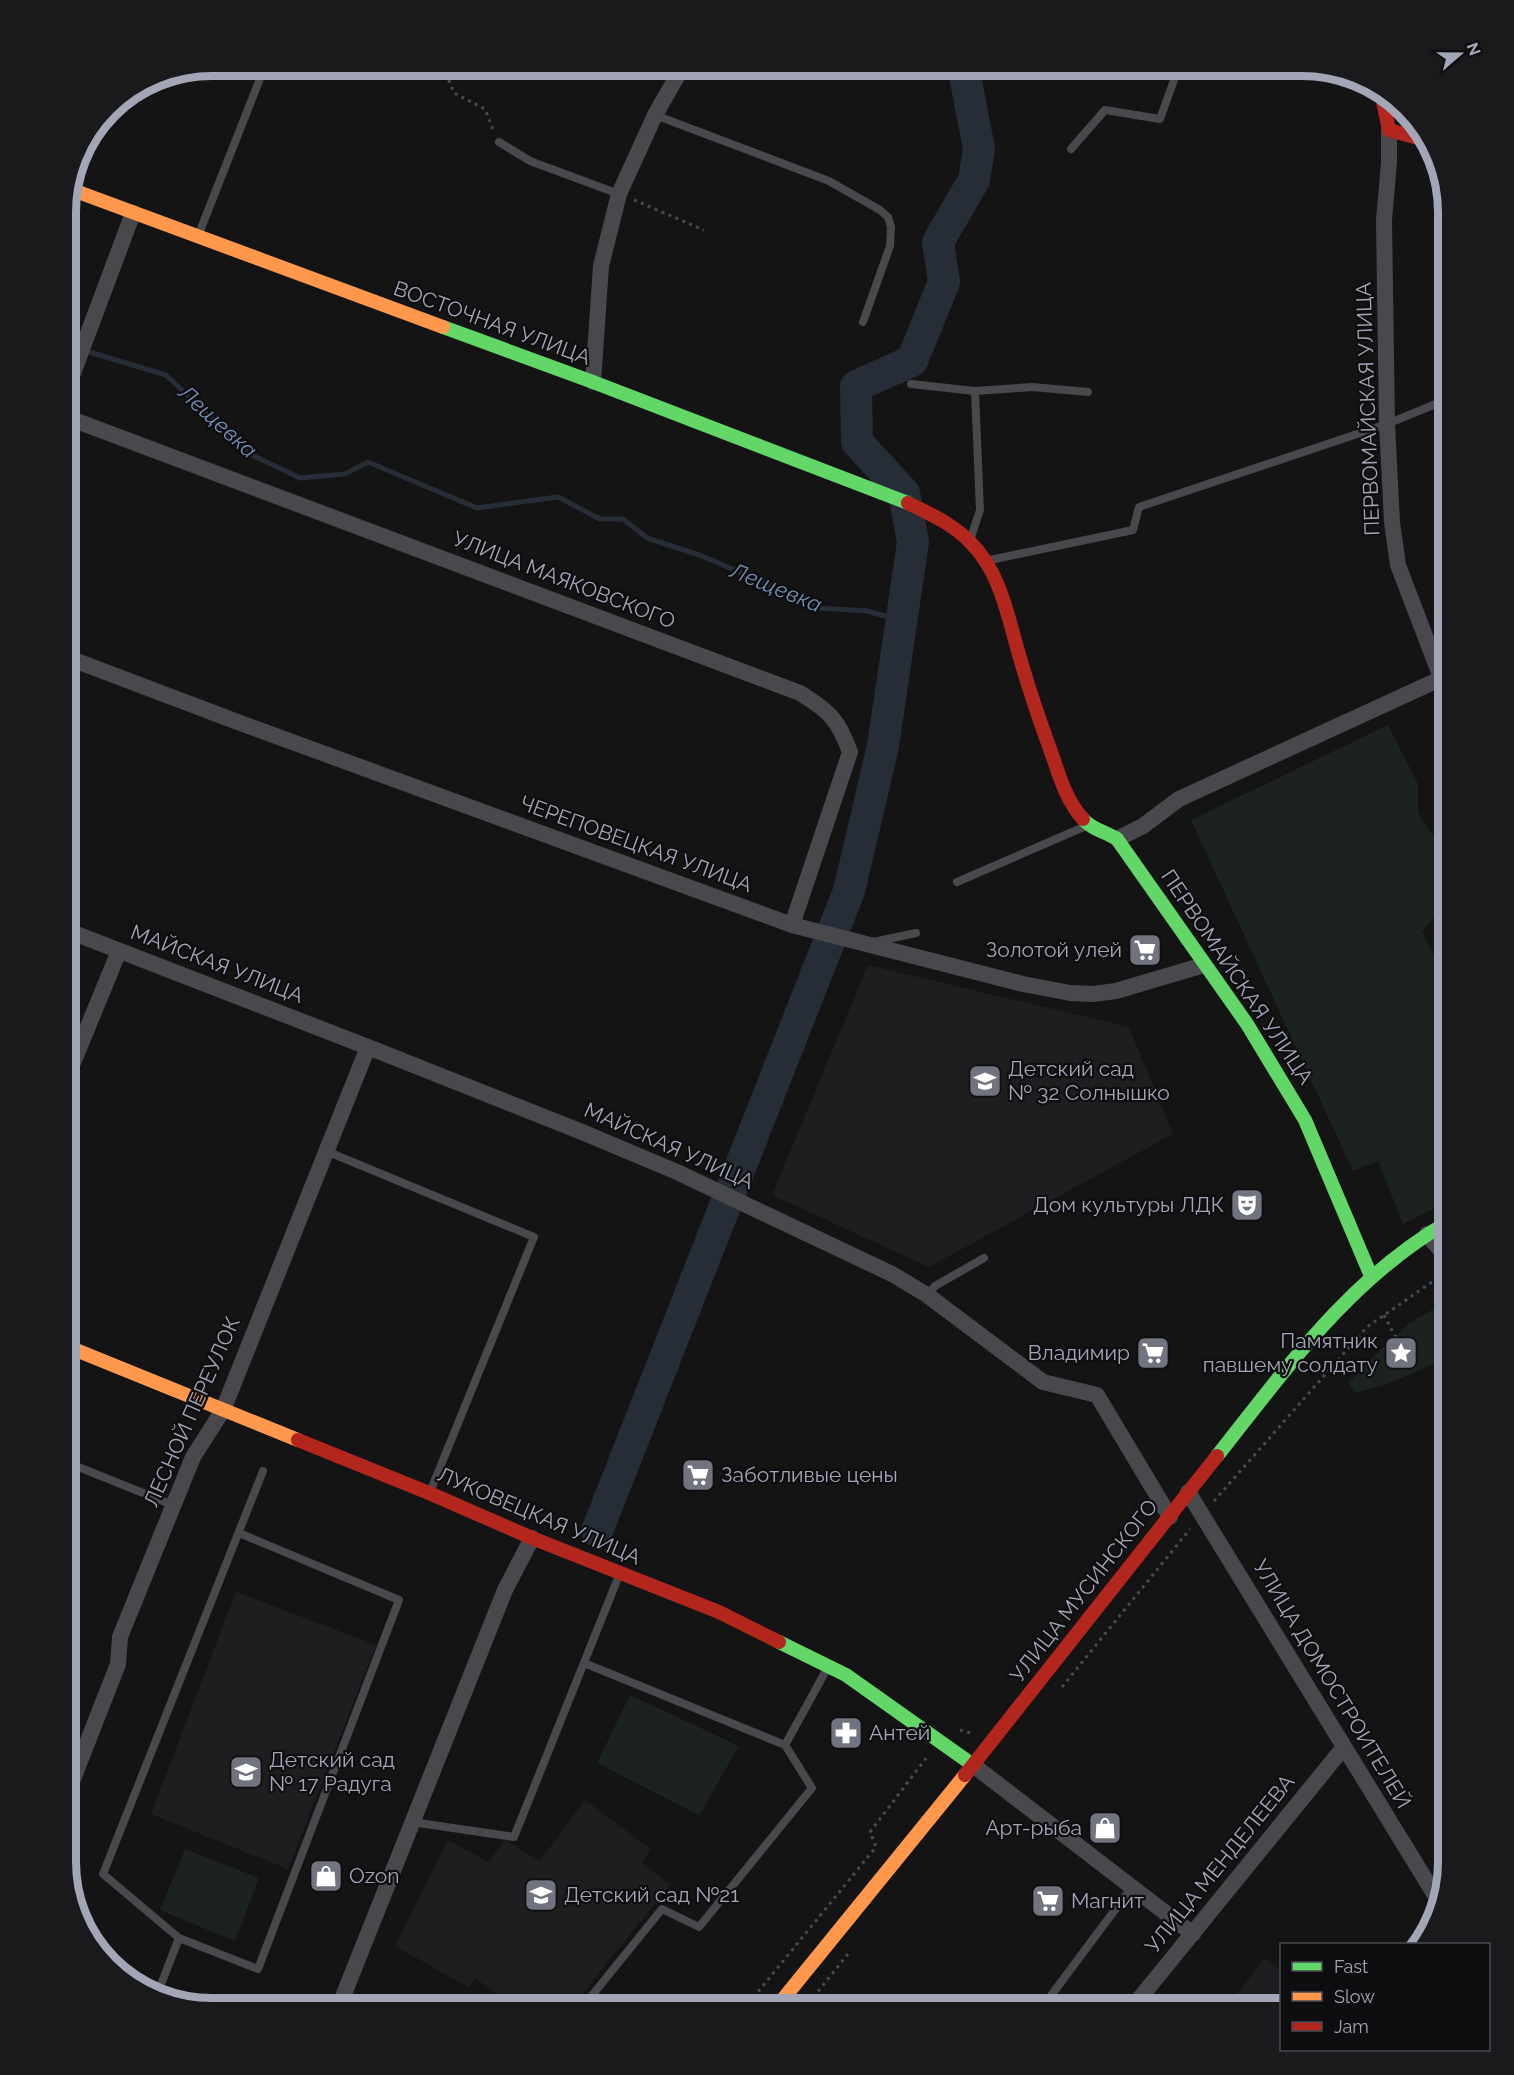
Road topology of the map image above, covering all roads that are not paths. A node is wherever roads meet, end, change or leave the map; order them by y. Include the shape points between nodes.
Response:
1 (261, 76) edge
2 (677, 76) edge
3 (1175, 77) edge
4 (1384, 105) edge
5 (655, 115) junction
6 (1389, 130) junction
7 (1413, 137) edge
8 (499, 142) road end
9 (1071, 149) dead end
10 (78, 192) edge
11 (622, 195) junction
12 (133, 213) junction
13 (198, 237) junction
14 (863, 322) dead end
15 (77, 363) edge
16 (593, 382) junction
17 (910, 384) dead end
18 (975, 391) junction
19 (1088, 392) dead end
20 (1438, 403) edge
21 (77, 421) edge
22 (1387, 424) junction
23 (923, 510) joint
24 (970, 541) junction
25 (987, 561) junction
26 (77, 661) edge
27 (1438, 674) edge
28 (1438, 680) edge
29 (1088, 825) junction
30 (1117, 839) junction
31 (957, 882) dead end
32 (792, 925) junction
33 (916, 933) dead end
34 (77, 934) edge
35 (864, 944) junction
36 (119, 951) junction
37 (1204, 965) junction
38 (368, 1047) junction
39 (76, 1054) edge
40 (326, 1151) junction
41 (1438, 1228) edge
42 (1427, 1234) junction
43 (1438, 1247) edge
44 (984, 1258) dead end
45 (1371, 1276) junction
46 (927, 1294) junction
47 (76, 1350) edge
48 (222, 1410) junction
49 (76, 1466) edge
50 (263, 1471) dead end
51 (1188, 1492) junction
52 (429, 1493) junction
53 (173, 1505) junction
54 (1170, 1517) junction
55 (239, 1533) junction
56 (532, 1538) junction
57 (620, 1573) junction
58 (584, 1663) junction
59 (828, 1666) junction
60 (785, 1745) junction
61 (1344, 1748) junction
62 (974, 1765) junction
63 (76, 1771) edge
64 (412, 1822) junction
65 (1132, 1887) junction
66 (1434, 1889) edge
67 (1193, 1934) junction
68 (179, 1938) junction
69 (160, 1987) edge
70 (342, 1998) edge
71 (590, 1998) edge
72 (784, 1998) edge
73 (1049, 1998) edge
74 (1140, 1998) edge

1 - 13 lane
2 - 5 street
3 - 9 lane via 1160,118 1105,110
4 - 6 street
5 - 11 street
5 - 14 lane via 829,181 880,210 891,227 890,246
6 - 7 street
6 - 22 street, ПЕРВОМАЙСКАЯ УЛИЦА via 1384,220
8 - 11 lane via 530,162
10 - 12 street, ВОСТОЧНАЯ УЛИЦА
11 - 16 street via 601,266
12 - 13 street, ВОСТОЧНАЯ УЛИЦА
12 - 15 street
13 - 16 street, ВОСТОЧНАЯ УЛИЦА
16 - 23 street, ВОСТОЧНАЯ УЛИЦА
17 - 18 lane
18 - 19 lane via 1032,387
18 - 24 lane via 980,510
20 - 22 lane
21 - 32 street, УЛИЦА МАЯКОВСКОГО via 800,693 823,708 841,729 850,752
22 - 25 lane via 1140,507 1133,530
22 - 27 street, ПЕРВОМАЙСКАЯ УЛИЦА via 1398,565
23 - 24 street, ПЕРВОМАЙСКАЯ УЛИЦА
24 - 25 street, ПЕРВОМАЙСКАЯ УЛИЦА
25 - 29 street, ПЕРВОМАЙСКАЯ УЛИЦА via 998,584 1032,701 1064,789
26 - 32 street, ЧЕРЕПОВЕЦКАЯ УЛИЦА
28 - 30 street via 1179,799 1143,826
29 - 30 street, ПЕРВОМАЙСКАЯ УЛИЦА
29 - 31 lane
30 - 37 street, ПЕРВОМАЙСКАЯ УЛИЦА
32 - 35 street, ЧЕРЕПОВЕЦКАЯ УЛИЦА
33 - 35 lane
34 - 36 street, МАЙСКАЯ УЛИЦА
35 - 37 street, ЧЕРЕПОВЕЦКАЯ УЛИЦА via 1071,993 1116,991
36 - 38 street, МАЙСКАЯ УЛИЦА
36 - 39 street
37 - 45 street, ПЕРВОМАЙСКАЯ УЛИЦА via 1247,1024 1305,1120
38 - 40 street, ЛЕСНОЙ ПЕРЕУЛОК
38 - 46 street, МАЙСКАЯ УЛИЦА via 705,1185
40 - 48 street, ЛЕСНОЙ ПЕРЕУЛОК
40 - 52 lane via 534,1237
41 - 42 street, УЛИЦА МУСИНСКОГО
42 - 43 street
42 - 45 street, УЛИЦА МУСИНСКОГО
44 - 46 lane
45 - 51 street, УЛИЦА МУСИНСКОГО via 1311,1338
46 - 54 street, МАЙСКАЯ УЛИЦА via 1043,1382 1097,1395
47 - 48 street, ЛУКОВЕЦКАЯ УЛИЦА
48 - 52 street, ЛУКОВЕЦКАЯ УЛИЦА
48 - 53 street, ЛЕСНОЙ ПЕРЕУЛОК via 193,1457
49 - 53 lane
50 - 55 lane
51 - 54 street, УЛИЦА МУСИНСКОГО
51 - 61 street, УЛИЦА ДОМОСТРОИТЕЛЕЙ
52 - 56 street, ЛУКОВЕЦКАЯ УЛИЦА
53 - 63 street, ЛЕСНОЙ ПЕРЕУЛОК via 120,1637 118,1664
54 - 62 street, УЛИЦА МУСИНСКОГО
55 - 68 lane via 103,1874
55 - 68 lane via 399,1600 258,1969
56 - 57 street, ЛУКОВЕЦКАЯ УЛИЦА
56 - 64 street via 505,1590
57 - 58 lane
57 - 59 street, ЛУКОВЕЦКАЯ УЛИЦА via 719,1612
58 - 60 lane
58 - 64 lane via 514,1837
59 - 60 lane
59 - 62 street, ЛУКОВЕЦКАЯ УЛИЦА
60 - 71 lane via 812,1788 699,1927 662,1909
61 - 66 street, УЛИЦА ДОМОСТРОИТЕЛЕЙ
61 - 67 street, УЛИЦА МЕНДЕЛЕЕВА
62 - 65 street
62 - 72 street, УЛИЦА МУСИНСКОГО
64 - 70 street
65 - 67 street
65 - 73 lane
67 - 74 street, УЛИЦА МЕНДЕЛЕЕВА
68 - 69 lane

